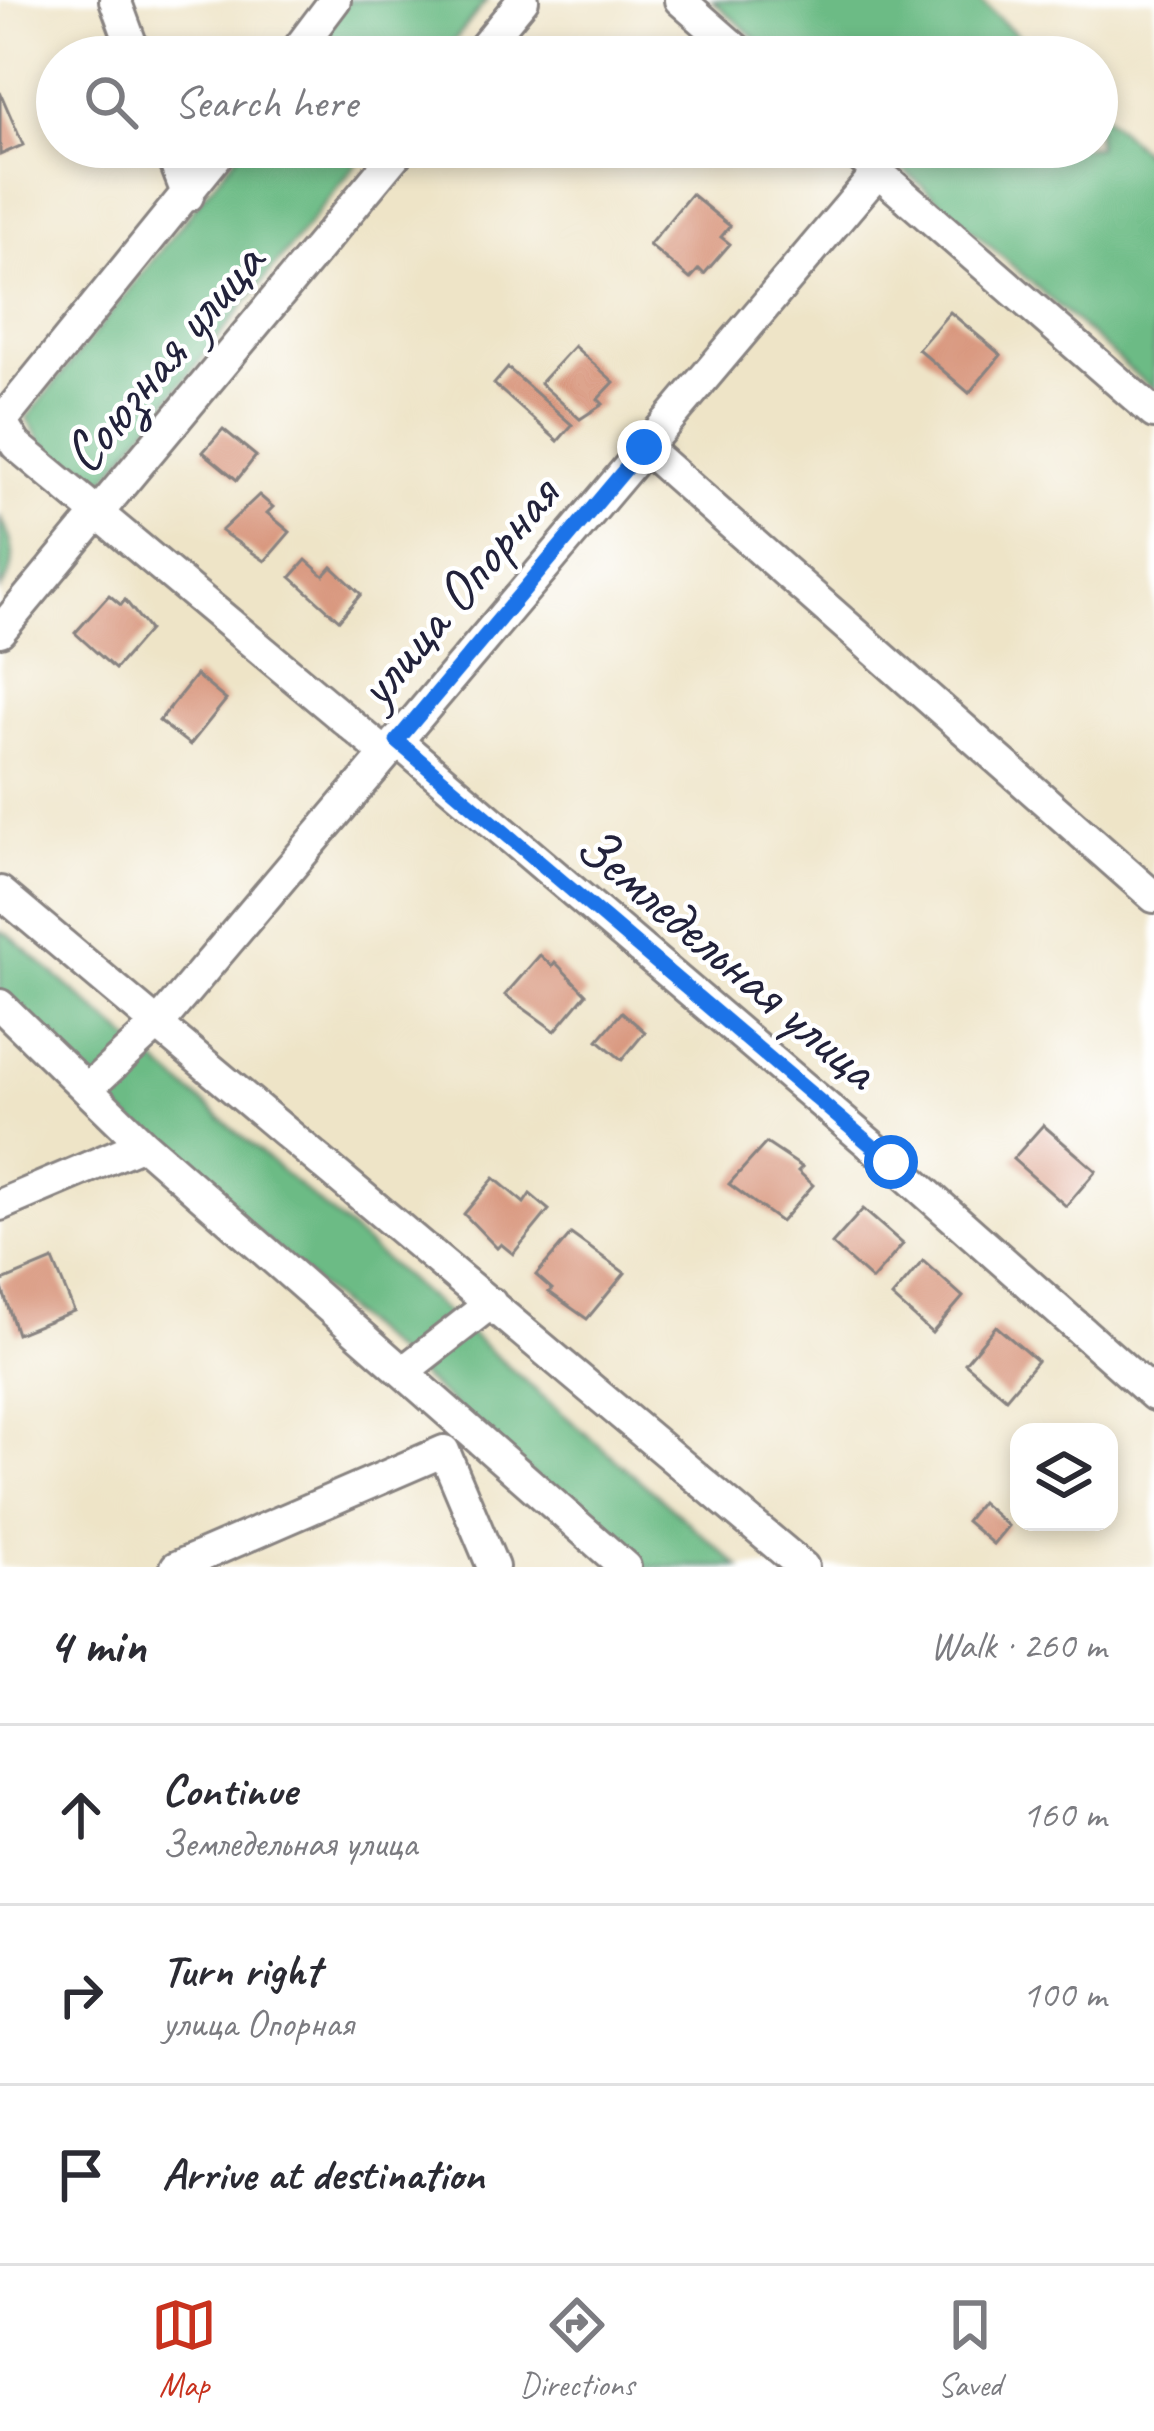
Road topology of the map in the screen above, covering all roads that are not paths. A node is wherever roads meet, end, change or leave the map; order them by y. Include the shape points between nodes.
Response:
1 (115, 0) edge
2 (334, 0) edge
3 (523, 0) edge
4 (680, 0) edge
5 (128, 36) edge
6 (307, 36) edge
7 (493, 36) edge
8 (721, 36) edge
9 (178, 168) edge
10 (209, 168) edge
11 (385, 168) edge
12 (873, 168) edge
13 (878, 172) junction
14 (188, 196) junction
15 (1154, 413) edge
16 (1, 420) edge
17 (644, 447) junction
18 (99, 514) junction
19 (0, 631) edge
20 (391, 747) junction
21 (0, 892) edge
22 (1154, 897) edge
23 (0, 1005) edge
24 (160, 1022) junction
25 (87, 1089) junction
26 (143, 1144) junction
27 (0, 1205) edge
28 (491, 1303) junction
29 (404, 1371) junction
30 (1154, 1395) edge
31 (460, 1420) junction
32 (444, 1451) junction
33 (176, 1567) edge
34 (494, 1567) edge
35 (625, 1567) edge
36 (803, 1567) edge

1 - 5 street
2 - 6 street
3 - 7 street
4 - 8 street
9 - 14 street
10 - 14 street
11 - 18 street, Союзная улица
12 - 13 street
13 - 15 street
13 - 17 street, улица Опорная
14 - 16 street
16 - 18 street, Земледельная улица via 16,445
17 - 20 street, улица Опорная
17 - 22 street
18 - 19 street, Союзная улица
18 - 20 street, Земледельная улица
20 - 24 street, улица Опорная
20 - 30 street, Земледельная улица via 891,1162
21 - 24 street
23 - 25 street
24 - 25 street, улица Опорная
24 - 28 street
25 - 26 street
26 - 27 street
26 - 29 street
28 - 29 street
28 - 36 street
29 - 31 street
31 - 32 street
31 - 35 street
32 - 33 street
32 - 34 street

